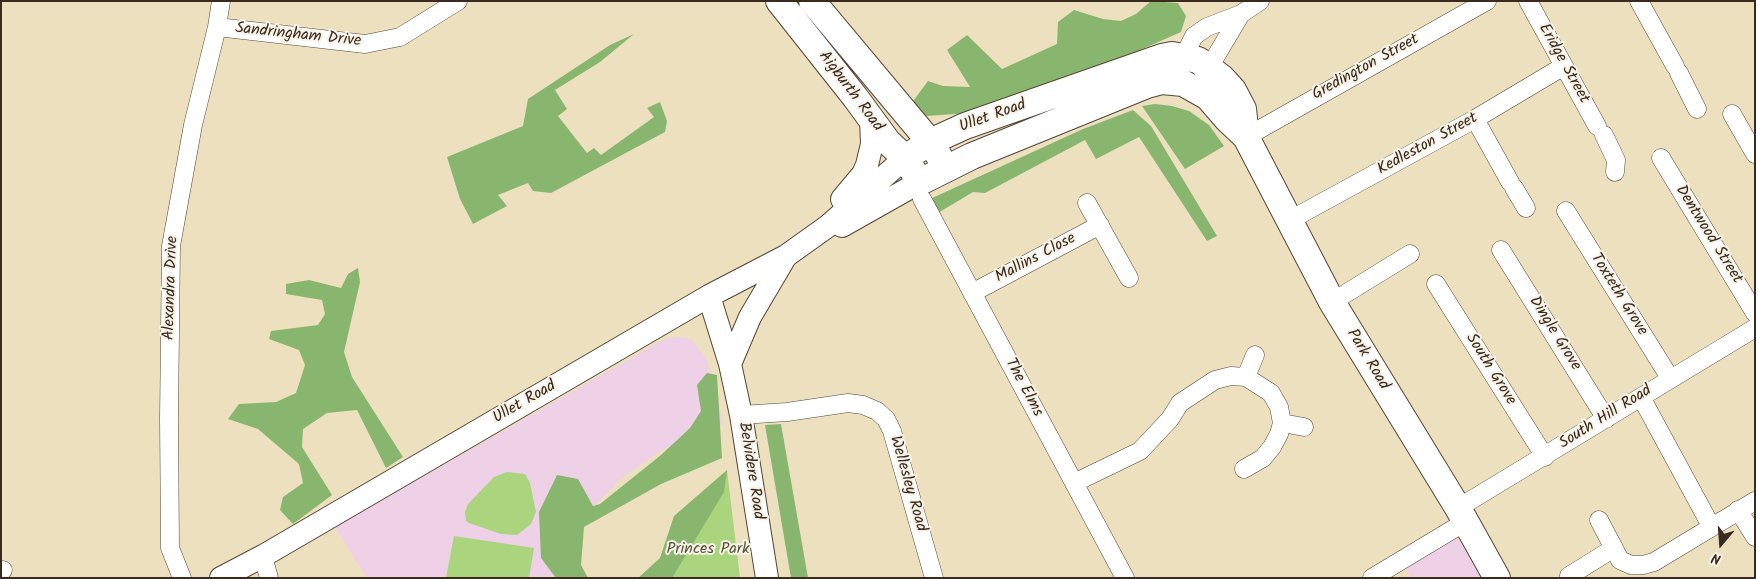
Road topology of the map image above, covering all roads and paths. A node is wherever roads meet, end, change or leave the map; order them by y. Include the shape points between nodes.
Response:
1 (221, 1) edge
2 (458, 1) edge
3 (779, 1) edge
4 (812, 1) edge
5 (1260, 1) edge
6 (1487, 1) edge
7 (1528, 1) edge
8 (1639, 1) edge
9 (1241, 14) junction
10 (217, 27) junction
11 (1184, 55) junction
12 (1564, 66) junction
13 (1209, 67) junction
14 (1172, 81) junction
15 (1198, 90) junction
16 (1698, 109) dead end
17 (1732, 114) dead end
18 (871, 119) junction
19 (1475, 119) junction
20 (1246, 137) junction
21 (930, 142) junction
22 (1755, 154) edge
23 (905, 158) junction
24 (1661, 158) dead end
25 (1616, 166) dead end
26 (946, 167) junction
27 (921, 190) junction
28 (1087, 203) dead end
29 (1526, 208) dead end
30 (1566, 211) dead end
31 (1290, 220) junction
32 (828, 226) junction
33 (1100, 226) junction
34 (1502, 250) dead end
35 (1410, 254) dead end
36 (786, 256) junction
37 (1129, 278) dead end
38 (1436, 284) dead end
39 (972, 293) junction
40 (709, 296) junction
41 (1332, 302) junction
42 (1755, 313) edge
43 (1755, 328) edge
44 (1255, 354) dead end
45 (730, 364) junction
46 (1246, 377) junction
47 (1670, 378) junction
48 (1642, 397) junction
49 (741, 415) junction
50 (1606, 419) junction
51 (1282, 422) junction
52 (1304, 427) dead end
53 (1545, 457) junction
54 (1244, 469) dead end
55 (1074, 482) junction
56 (1755, 501) edge
57 (1738, 510) junction
58 (1461, 515) junction
59 (1599, 520) dead end
60 (1711, 526) junction
61 (1755, 537) edge
62 (1614, 548) junction
63 (263, 556) junction
64 (1569, 576) dead end
65 (182, 578) edge
66 (221, 578) edge
67 (269, 578) edge
68 (767, 578) edge
69 (934, 578) edge
70 (1125, 578) edge
71 (1372, 578) edge
72 (1497, 578) edge

1 - 10 street, Alexandra Drive
2 - 10 street, Sandringham Drive via 400,37 365,44
3 - 18 highway, Aigburth Road
4 - 21 highway, Aigburth Road
5 - 9 street
6 - 20 street, Gredington Street
7 - 12 street, Eridge Street
8 - 16 street
9 - 11 street via 1207,26 1194,36
9 - 13 street
10 - 65 street, Alexandra Drive via 193,125 171,246 170,548
11 - 13 highway, Park Road
11 - 14 street
11 - 21 highway, Ullet Road via 1162,57 965,126
12 - 19 street, Kedleston Street
12 - 25 street, Eridge Street via 1601,131
13 - 15 street
13 - 20 highway, Park Road via 1233,90 1244,109
14 - 15 highway, Park Road
14 - 26 highway, Ullet Road via 1147,85
15 - 20 highway, Park Road
17 - 22 street
18 - 23 highway, Aigburth Road
18 - 32 main road via 872,144 867,165 832,214
19 - 29 street
19 - 31 street, Kedleston Street
20 - 31 highway, Park Road
21 - 23 highway, Ullet Road
21 - 26 highway, Aigburth Road
23 - 27 highway, Aigburth Road
23 - 32 main road, Ullet Road
24 - 42 street, Dentwood Street
26 - 27 highway, Ullet Road
27 - 32 main road, Ullet Road via 841,226
27 - 39 street, The Elms
28 - 33 street
30 - 47 street, Toxteth Grove
31 - 41 highway, Park Road
32 - 36 main road, Ullet Road
33 - 37 street
33 - 39 street, Mallins Close
34 - 50 street, Dingle Grove
35 - 41 street
36 - 40 main road, Ullet Road
36 - 45 main road via 750,317
38 - 53 street, South Grove
39 - 55 street, The Elms
40 - 45 main road, Belvidere Road
40 - 63 main road, Ullet Road
41 - 58 highway, Park Road
43 - 47 street, South Hill Road
44 - 46 street
45 - 49 main road, Belvidere Road
46 - 51 street via 1271,394 1279,407
46 - 55 street via 1215,380 1180,403 1140,451
47 - 48 street, South Hill Road
48 - 50 street, South Hill Road
48 - 60 street
49 - 68 main road, Belvidere Road
49 - 69 street, Wellesley Road via 848,403 877,411 892,431
50 - 53 street, South Hill Road
51 - 52 street
51 - 54 street via 1280,434 1272,447 1263,458
53 - 58 street, South Hill Road
55 - 70 street, The Elms
56 - 57 street
57 - 60 street
57 - 61 street
58 - 71 street, South Hill Road
58 - 72 highway, Park Road
59 - 62 street
60 - 62 street via 1654,562 1643,565 1631,565 1620,560
62 - 64 street
63 - 66 main road, Ullet Road
63 - 67 street

